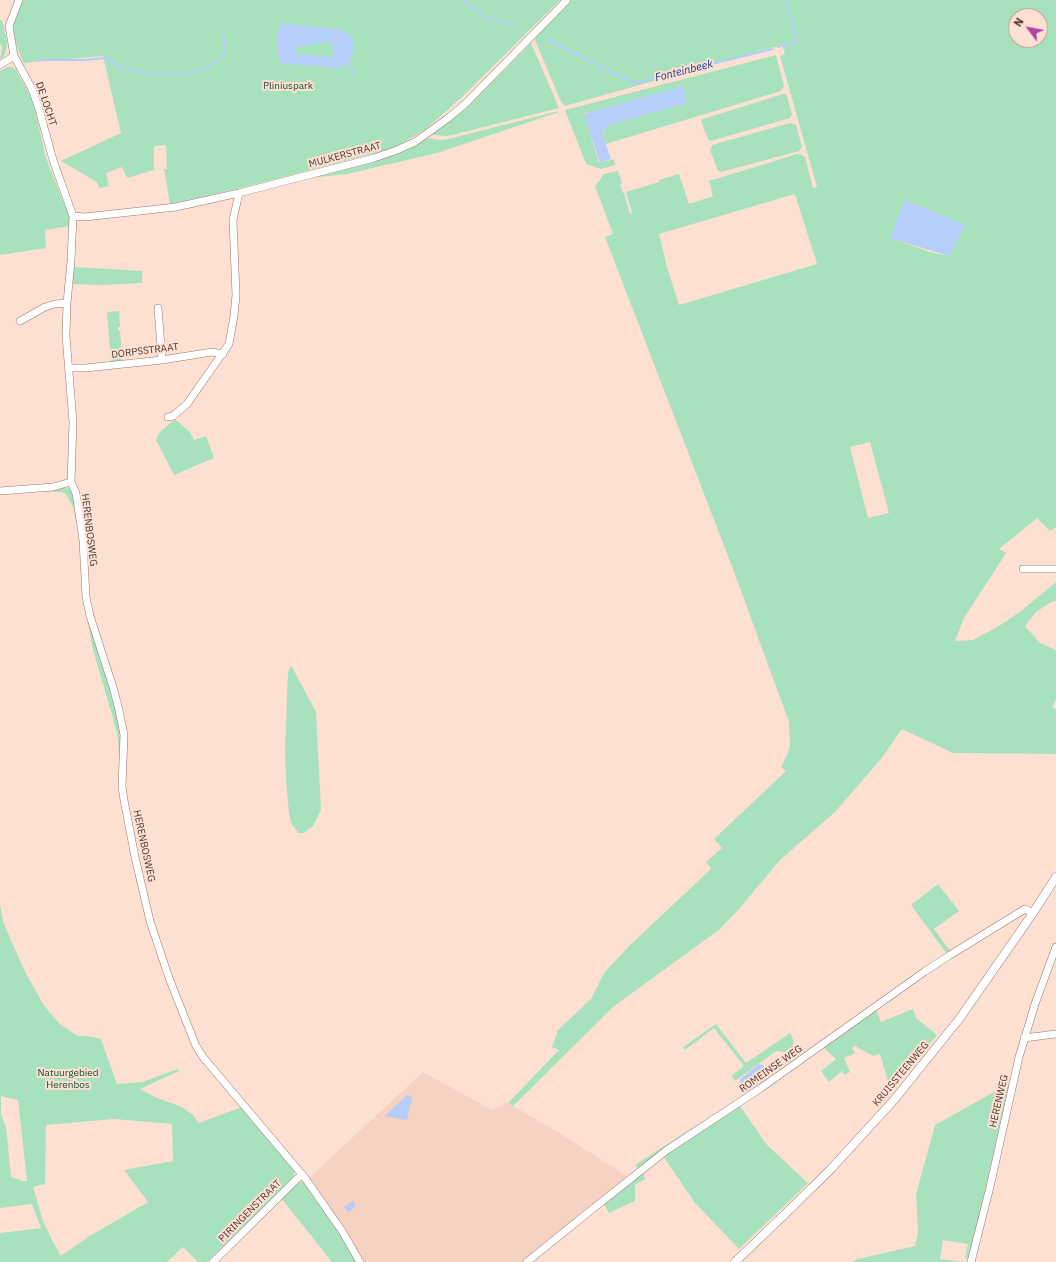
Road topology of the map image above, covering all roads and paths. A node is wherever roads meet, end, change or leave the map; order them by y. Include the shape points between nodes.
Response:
1 (19, 0) edge
2 (567, 0) edge
3 (14, 56) junction
4 (0, 65) edge
5 (239, 193) junction
6 (73, 216) junction
7 (67, 303) junction
8 (158, 308) dead end
9 (20, 321) dead end
10 (223, 354) junction
11 (162, 360) junction
12 (69, 368) junction
13 (168, 417) dead end
14 (71, 482) junction
15 (0, 491) edge
16 (1023, 569) dead end
17 (1056, 569) edge
18 (1056, 877) edge
19 (1034, 913) junction
20 (1056, 947) edge
21 (1056, 1034) edge
22 (1024, 1038) junction
23 (302, 1174) junction
24 (213, 1262) edge
25 (360, 1262) edge
26 (528, 1262) edge
27 (735, 1262) edge
28 (971, 1262) edge

1 - 3 street, DE LOCHT via 9,26
2 - 5 street, MULKERSTRAAT via 465,104 415,142 374,158
3 - 4 street
3 - 6 street, DE LOCHT via 32,89 52,160
5 - 6 street, MULKERSTRAAT via 176,207 85,217
5 - 10 street via 233,220 236,295 234,316 229,344
6 - 7 street, HERENBOSWEG
7 - 9 street via 45,307
7 - 12 street, HERENBOSWEG via 66,336
8 - 11 street
10 - 11 street, DORPSSTRAAT via 212,352
10 - 13 street via 187,404
11 - 12 street, DORPSSTRAAT
12 - 14 street, HERENBOSWEG via 72,422
14 - 15 street, HERENBOSWEG via 53,487
14 - 23 street, HERENBOSWEG via 76,493 83,540 86,597 113,687 124,735 122,787 135,857 150,921 169,978 190,1034 203,1057
16 - 17 street
18 - 19 main road, KRUISSTEENWEG
19 - 26 street, ROMEINSE WEG via 1025,909 931,968 761,1088 667,1150
19 - 27 main road, KRUISSTEENWEG via 960,1018 894,1100 830,1170
20 - 22 street, HERENWEG
21 - 22 street
22 - 28 street, HERENWEG
23 - 24 street, PIRINGENSTRAAT
23 - 25 street, HERENBOSWEG

